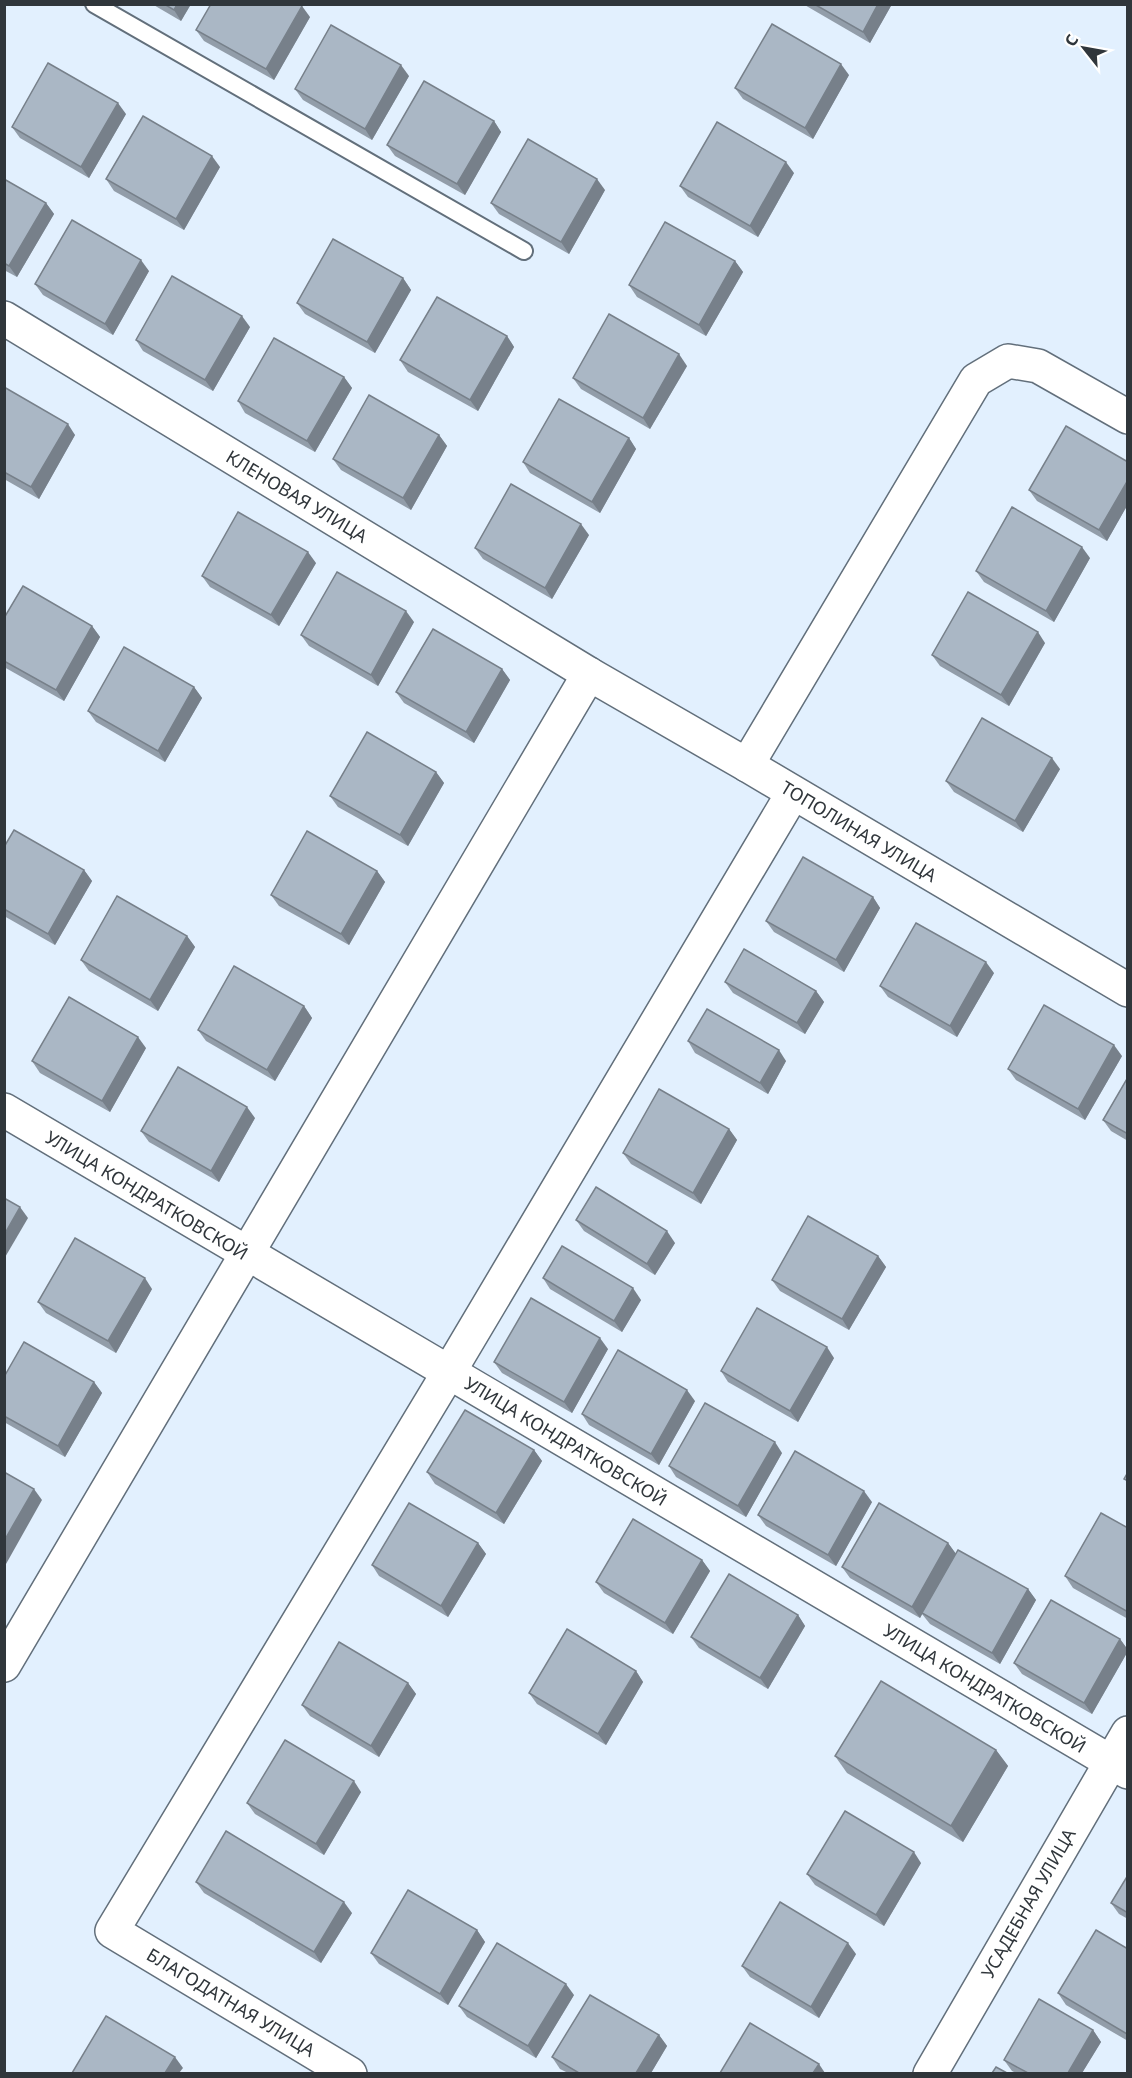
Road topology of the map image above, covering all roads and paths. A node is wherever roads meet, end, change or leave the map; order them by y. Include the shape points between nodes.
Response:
1 (94, 4) edge
2 (524, 251) dead end
3 (4, 318) edge
4 (1128, 417) edge
5 (589, 674) junction
6 (747, 765) junction
7 (793, 793) junction
8 (1128, 990) edge
9 (4, 1110) edge
10 (247, 1254) junction
11 (449, 1372) junction
12 (4, 1665) edge
13 (1128, 1733) edge
14 (1119, 1767) edge
15 (350, 2073) edge
16 (930, 2073) edge

1 - 2 lane
3 - 5 street, КЛЕНОВАЯ УЛИЦА
4 - 6 street via 1038,366 1008,361 976,380
5 - 6 street, ТОПОЛИНАЯ УЛИЦА
5 - 10 street
6 - 7 street, ТОПОЛИНАЯ УЛИЦА
7 - 8 street, ТОПОЛИНАЯ УЛИЦА
7 - 11 street
9 - 10 street, УЛИЦА КОНДРАТКОВСКОЙ
10 - 11 street, УЛИЦА КОНДРАТКОВСКОЙ
10 - 12 street
11 - 14 street, УЛИЦА КОНДРАТКОВСКОЙ
11 - 15 street, БЛАГОДАТНАЯ УЛИЦА via 112,1931
13 - 14 street, УСАДЕБНАЯ УЛИЦА
14 - 16 street, УСАДЕБНАЯ УЛИЦА

